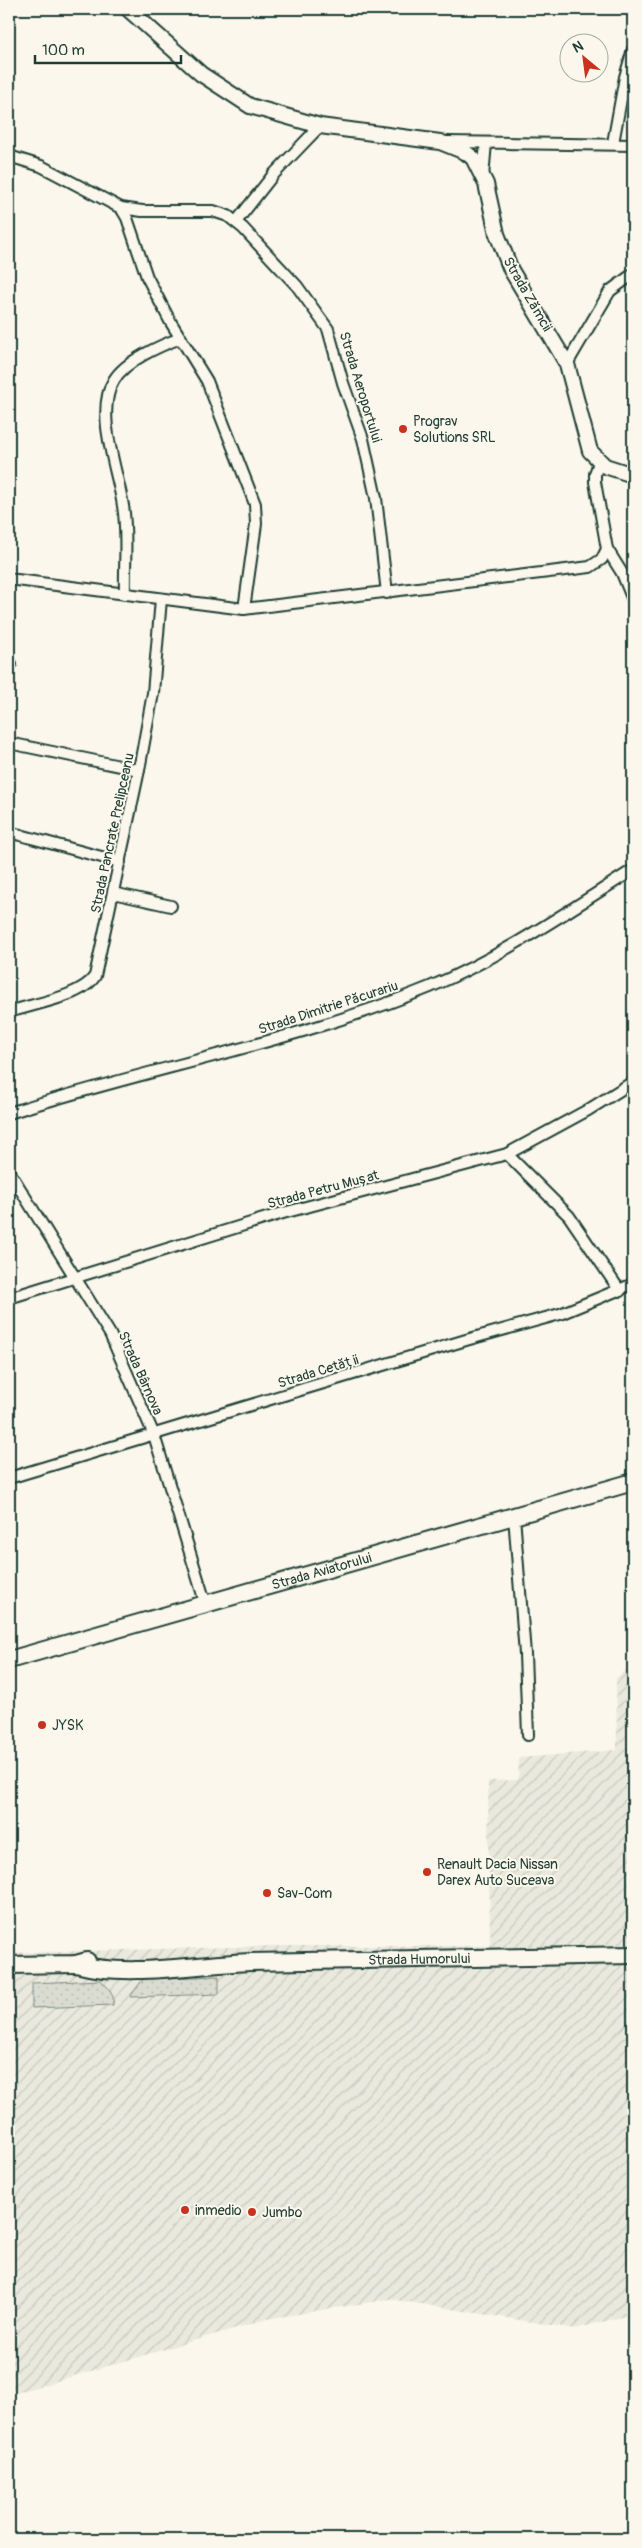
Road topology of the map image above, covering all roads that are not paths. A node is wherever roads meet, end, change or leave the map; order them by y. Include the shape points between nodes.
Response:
1 (128, 9) edge
2 (633, 49) edge
3 (320, 126) junction
4 (440, 142) junction
5 (486, 142) junction
6 (613, 143) junction
7 (633, 145) edge
8 (9, 156) edge
9 (483, 177) junction
10 (121, 208) junction
11 (236, 222) junction
12 (633, 274) edge
13 (181, 338) junction
14 (567, 364) junction
15 (599, 462) junction
16 (633, 475) edge
17 (607, 549) junction
18 (9, 579) edge
19 (387, 593) junction
20 (125, 594) junction
21 (161, 599) junction
22 (633, 600) edge
23 (244, 609) junction
24 (9, 743) edge
25 (139, 770) junction
26 (9, 832) edge
27 (120, 862) junction
28 (633, 870) edge
29 (114, 893) junction
30 (171, 906) dead end
31 (9, 1012) edge
32 (633, 1082) edge
33 (9, 1113) edge
34 (507, 1154) junction
35 (9, 1171) edge
36 (75, 1278) junction
37 (633, 1284) edge
38 (620, 1291) junction
39 (9, 1298) edge
40 (154, 1435) junction
41 (9, 1478) edge
42 (633, 1482) edge
43 (514, 1516) junction
44 (206, 1605) junction
45 (9, 1660) edge
46 (528, 1736) dead end
47 (633, 1955) edge
48 (9, 1965) edge

1 - 3 main road, Strada Zămcii via 201,74 236,98 267,112
2 - 6 street
3 - 4 main road, Strada Zămcii
3 - 11 street via 273,175
4 - 5 street, Strada Zămcii
4 - 9 main road, Strada Zămcii via 473,158
5 - 6 street, Strada Zămcii
5 - 9 street
6 - 7 street, Strada Zămcii
8 - 10 street via 41,166
9 - 14 main road, Strada Zămcii via 497,234 511,270
10 - 11 street, Strada Aeroportului via 213,211
10 - 13 street via 147,277
11 - 19 street, Strada Aeroportului via 297,286 328,329 367,452
12 - 14 street via 610,291
13 - 20 street via 158,347 118,373 108,394 108,437 124,510
13 - 23 street via 207,381 255,504 256,524
14 - 15 main road, Strada Zămcii via 585,437
15 - 16 main road via 612,470
15 - 17 street via 594,482
17 - 19 street via 602,559 590,567
17 - 22 street
18 - 20 street
19 - 23 street
20 - 21 street
21 - 23 street
21 - 25 street, Strada Pancrate Prelipceanu via 153,694
24 - 25 street
25 - 27 street, Strada Pancrate Prelipceanu
26 - 27 street
27 - 29 street, Strada Pancrate Prelipceanu
28 - 33 street, Strada Dimitrie Păcurariu via 469,968 415,992 285,1037
29 - 30 street
29 - 31 street, Strada Pancrate Prelipceanu via 97,970 90,983 78,991
32 - 34 street, Strada Petru Mușat
34 - 36 street, Strada Petru Mușat via 291,1211
34 - 38 street via 569,1216
35 - 36 street, Strada Bârnova
36 - 39 street, Strada Petru Mușat
36 - 40 street, Strada Bârnova via 110,1334
37 - 38 street, Strada Cetății
38 - 40 street, Strada Cetății via 560,1314
40 - 41 street, Strada Cetății
40 - 44 street, Strada Bârnova
42 - 43 main road, Strada Aviatorului
43 - 44 main road, Strada Aviatorului
43 - 46 street via 526,1654
44 - 45 main road, Strada Aviatorului
47 - 48 main road, Strada Humorului via 204,1964 184,1959

